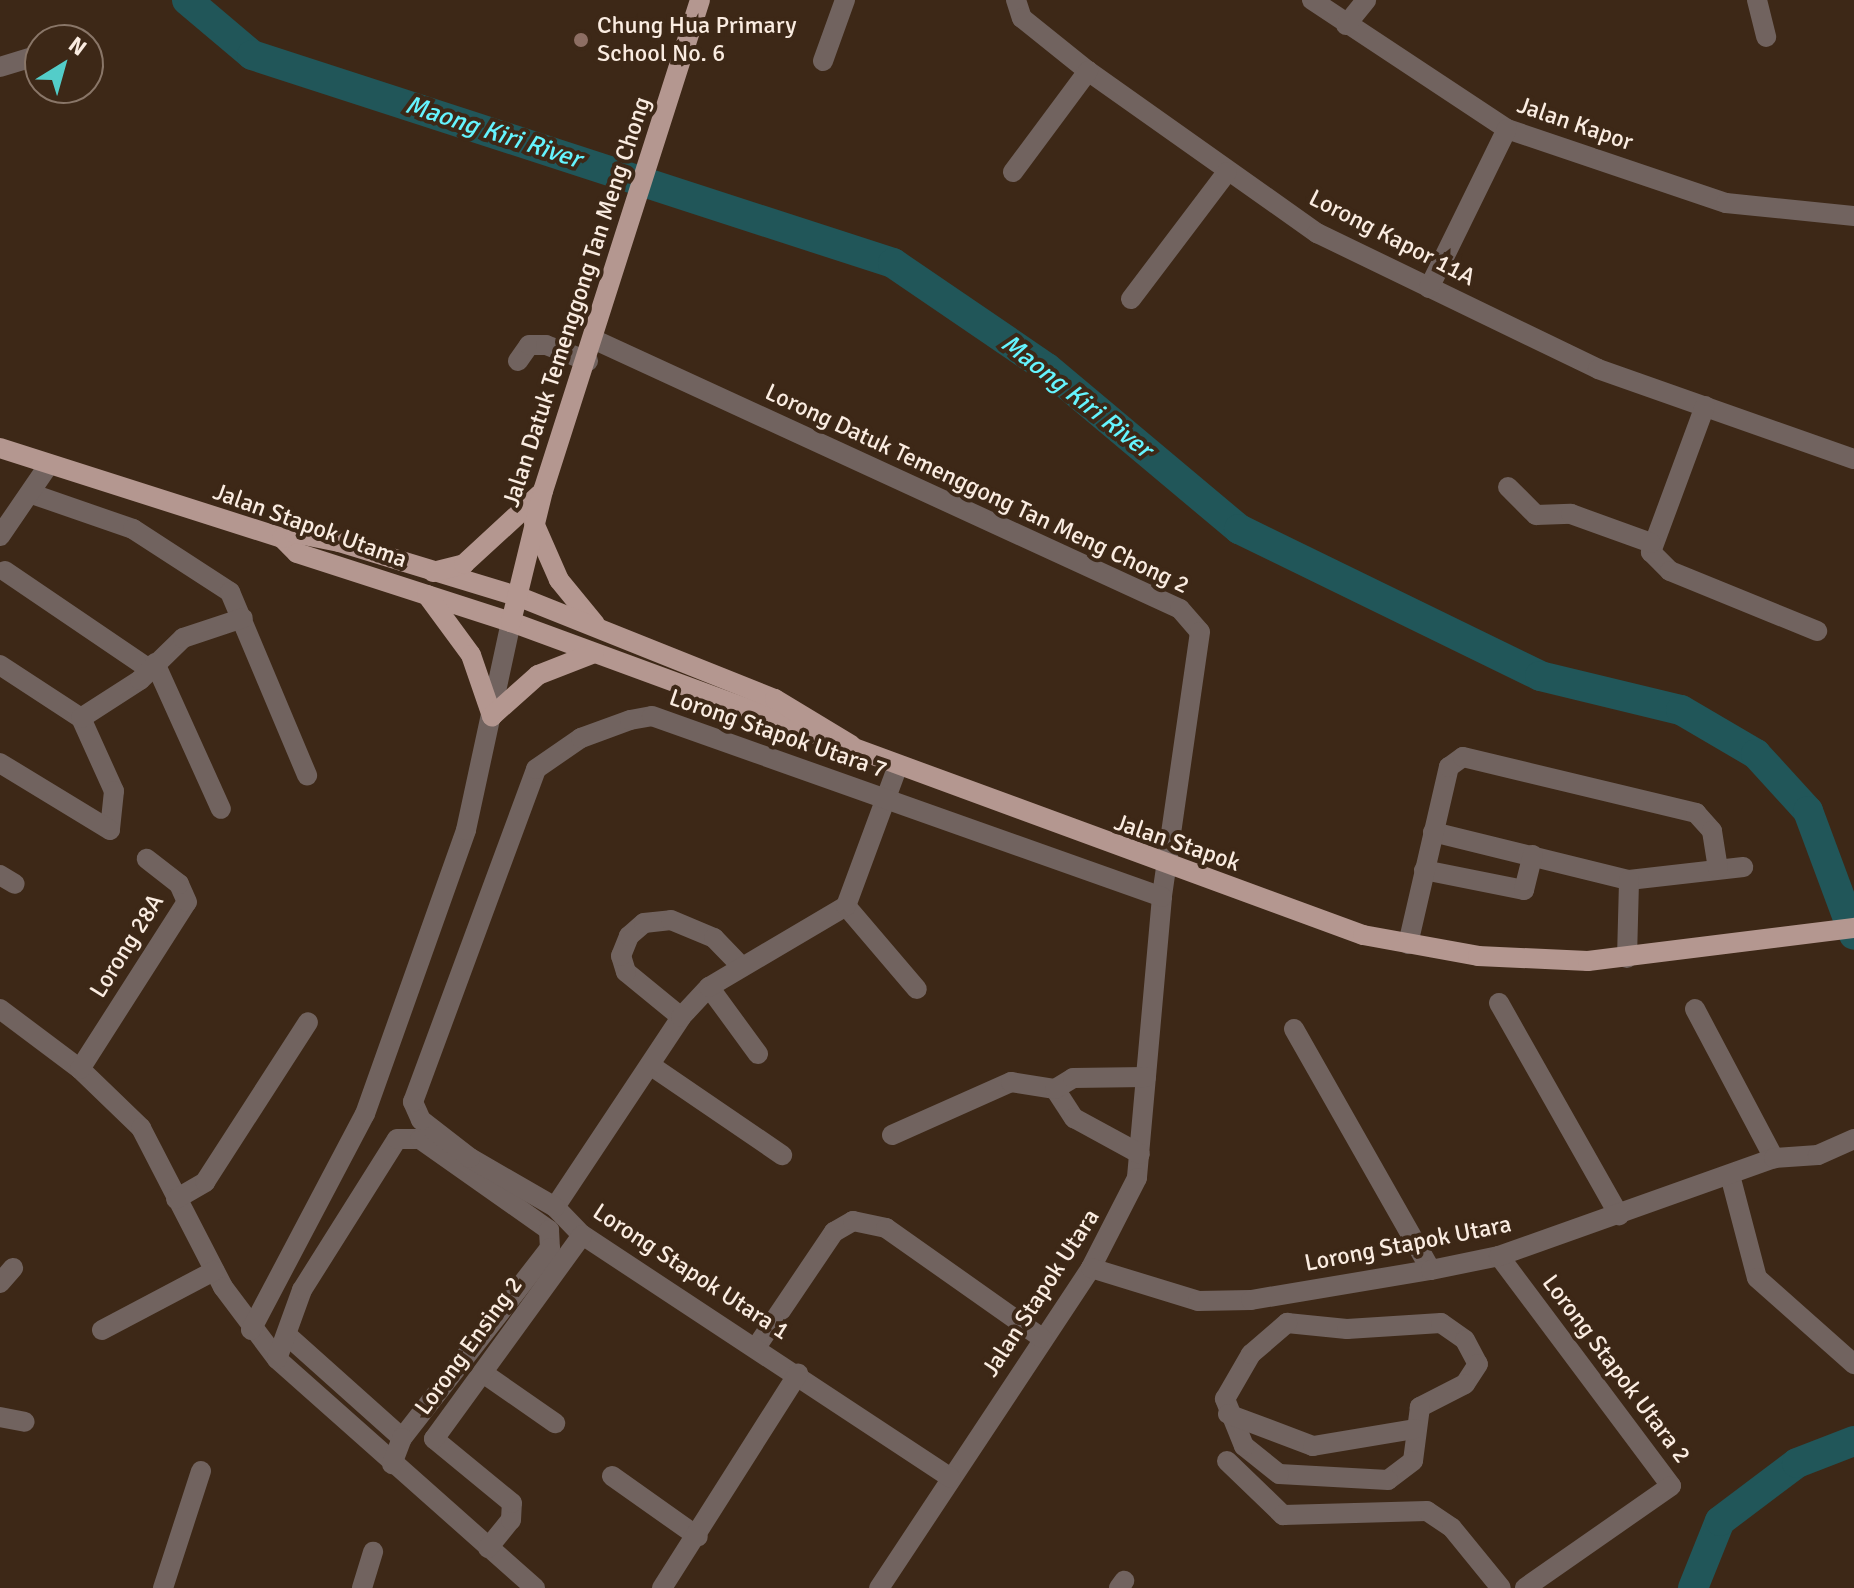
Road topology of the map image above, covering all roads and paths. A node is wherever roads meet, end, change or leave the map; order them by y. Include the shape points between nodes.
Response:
1 (845, 0) edge
2 (1016, 0) edge
3 (1312, 0) edge
4 (1366, 0) edge
5 (1757, 0) edge
6 (694, 2) edge
7 (1346, 25) junction
8 (1766, 37) dead end
9 (24, 60) edge
10 (823, 61) dead end
11 (0, 67) edge
12 (1088, 71) junction
13 (1507, 129) junction
14 (1013, 172) dead end
15 (1227, 172) junction
16 (1854, 216) edge
17 (1429, 288) junction
18 (1131, 299) dead end
19 (595, 340) junction
20 (518, 361) dead end
21 (588, 361) junction
22 (1705, 406) junction
23 (0, 448) edge
24 (1854, 459) edge
25 (48, 466) junction
26 (1508, 487) dead end
27 (543, 491) junction
28 (32, 494) junction
29 (534, 523) junction
30 (0, 536) edge
31 (282, 538) junction
32 (1651, 543) junction
33 (5, 571) dead end
34 (433, 572) junction
35 (427, 595) junction
36 (517, 596) junction
37 (243, 618) junction
38 (511, 622) junction
39 (1817, 631) dead end
40 (622, 639) junction
41 (594, 653) junction
42 (0, 665) edge
43 (152, 666) junction
44 (492, 716) junction
45 (81, 718) junction
46 (853, 747) junction
47 (0, 763) edge
48 (897, 768) junction
49 (307, 775) dead end
50 (886, 800) junction
51 (221, 809) dead end
52 (1433, 832) junction
53 (1533, 855) junction
54 (147, 859) dead end
55 (1743, 867) dead end
56 (1165, 868) junction
57 (1718, 868) junction
58 (1424, 870) junction
59 (1629, 880) junction
60 (1162, 897) junction
61 (846, 906) junction
62 (1854, 928) edge
63 (1408, 944) junction
64 (1627, 958) junction
65 (738, 963) junction
66 (709, 987) junction
67 (917, 989) dead end
68 (1499, 1003) dead end
69 (0, 1009) edge
70 (1695, 1009) dead end
71 (681, 1017) junction
72 (308, 1022) dead end
73 (1294, 1029) dead end
74 (758, 1054) dead end
75 (650, 1065) junction
76 (80, 1069) junction
77 (1146, 1077) junction
78 (1055, 1089) junction
79 (413, 1102) joint
80 (892, 1135) dead end
81 (1854, 1139) edge
82 (1140, 1154) junction
83 (782, 1155) dead end
84 (1774, 1158) junction
85 (1731, 1179) junction
86 (176, 1199) junction
87 (555, 1207) junction
88 (1619, 1215) junction
89 (582, 1235) junction
90 (1499, 1256) junction
91 (1091, 1268) junction
92 (1431, 1270) junction
93 (214, 1271) junction
94 (1306, 1291) junction
95 (1312, 1323) junction
96 (102, 1330) dead end
97 (251, 1330) junction
98 (288, 1336) junction
99 (1042, 1338) junction
100 (757, 1346) junction
101 (277, 1359) junction
102 (1854, 1364) edge
103 (483, 1373) junction
104 (798, 1374) junction
105 (1228, 1414) junction
106 (0, 1417) edge
107 (25, 1422) dead end
108 (555, 1423) dead end
109 (1415, 1429) junction
110 (402, 1438) junction
111 (1227, 1461) dead end
112 (392, 1464) junction
113 (201, 1471) dead end
114 (612, 1476) dead end
115 (951, 1478) junction
116 (698, 1537) junction
117 (488, 1548) junction
118 (373, 1552) dead end
119 (884, 1587) edge
120 (163, 1588) edge
121 (362, 1588) edge
122 (535, 1588) edge
123 (662, 1588) edge
124 (1501, 1588) edge
125 (1525, 1588) edge

1 - 10 street
2 - 12 street, Lorong Kapor 11A via 1022,18
3 - 7 street, Jalan Kapor
4 - 7 street
5 - 8 street
6 - 19 main road, Jalan Datuk Temenggong Tan Meng Chong
7 - 13 street, Jalan Kapor
9 - 11 street
12 - 14 street
12 - 15 street, Lorong Kapor 11A
13 - 16 street, Jalan Kapor via 1726,203
13 - 17 street
15 - 17 street, Lorong Kapor 11A via 1317,233
15 - 18 street
17 - 22 street, Lorong Kapor 11A via 1598,369
19 - 21 main road, Jalan Datuk Temenggong Tan Meng Chong
19 - 56 street, Lorong Datuk Temenggong Tan Meng Chong 2 via 1194,620 1200,632
20 - 21 street via 529,345 546,345
21 - 27 main road, Jalan Datuk Temenggong Tan Meng Chong
22 - 24 street, Lorong Kapor 11A
22 - 32 street
23 - 25 main road, Jalan Stapok Utama
25 - 28 street
25 - 31 main road, Jalan Stapok Utama
26 - 32 street via 1536,515 1571,514
27 - 29 main road, Jalan Datuk Temenggong Tan Meng Chong
27 - 34 main road via 464,564
28 - 30 street
28 - 37 street via 147,536 230,592
29 - 36 main road, Jalan Datuk Temenggong Tan Meng Chong
29 - 40 main road via 573,600 601,630
31 - 34 main road via 329,540
31 - 35 main road, Jalan Stapok Utama via 297,553
32 - 39 street via 1670,571
33 - 43 street
34 - 36 main road
35 - 38 main road, Jalan Stapok Utama
35 - 44 main road via 471,655
36 - 38 main road, Jalan Datuk Temenggong Tan Meng Chong
36 - 40 main road
37 - 43 street via 183,638
37 - 49 street
38 - 41 main road, Jalan Stapok
38 - 44 street
40 - 46 main road via 775,699
41 - 44 main road via 538,675
41 - 46 main road, Jalan Stapok
42 - 45 street
43 - 45 street
43 - 51 street
44 - 97 street via 466,830 365,1114
45 - 47 street via 114,791 110,830
46 - 48 main road, Jalan Stapok
48 - 50 street
48 - 56 main road, Jalan Stapok
50 - 60 street, Lorong Stapok Utara 7
50 - 61 street
50 - 79 street, Lorong Stapok Utara 7 via 652,716 603,728 546,760 536,769
52 - 53 street
52 - 57 street via 1449,767 1463,757 1696,813 1712,831
52 - 58 street
53 - 58 street via 1524,890
53 - 59 street
54 - 76 street, Lorong 28A via 179,884 187,902
55 - 57 street
56 - 60 street, Lorong Datuk Temenggong Tan Meng Chong 2
56 - 63 main road, Jalan Stapok
57 - 59 street via 1676,880
58 - 63 street
59 - 64 street
60 - 77 street, Jalan Stapok Utara
61 - 65 street
61 - 67 street
62 - 64 main road, Jalan Stapok
63 - 64 main road, Jalan Stapok via 1549,961
65 - 66 street
65 - 71 street via 714,938 671,920 644,923 629,936 621,956 626,972
66 - 71 street
66 - 74 street
68 - 88 street
69 - 76 street
70 - 84 street
71 - 75 street
72 - 86 street via 205,1182
73 - 92 street
75 - 83 street
75 - 87 street
76 - 86 street via 141,1128
77 - 78 street via 1073,1078
77 - 82 street, Jalan Stapok Utara
78 - 80 street via 1023,1080 994,1087
78 - 82 street via 1074,1118
79 - 87 street, Lorong Stapok Utara 1 via 421,1120 470,1158
81 - 84 street via 1818,1155
82 - 91 street, Jalan Stapok Utara via 1137,1178
84 - 85 street, Lorong Stapok Utara
85 - 88 street, Lorong Stapok Utara
85 - 102 street via 1757,1278
86 - 93 street
87 - 89 street, Lorong Stapok Utara 1
88 - 90 street, Lorong Stapok Utara
89 - 100 street, Lorong Stapok Utara 1
89 - 103 street, Lorong Ensing 2
90 - 92 street, Lorong Stapok Utara
90 - 125 street, Lorong Stapok Utara 2 via 1671,1486
91 - 94 street, Lorong Stapok Utara via 1198,1301
91 - 99 street, Jalan Stapok Utara
92 - 94 street, Lorong Stapok Utara
93 - 96 street
93 - 97 street
94 - 95 street
95 - 105 street via 1287,1323 1271,1332 1232,1380
95 - 109 street via 1347,1329 1441,1323 1465,1340 1478,1364 1465,1384 1420,1407
97 - 101 street
98 - 101 street
98 - 110 street
98 - 110 street via 302,1290 397,1139 420,1139 549,1230 550,1248
99 - 100 street via 886,1228 853,1221 834,1232
99 - 115 street, Jalan Stapok Utara
100 - 104 street, Lorong Stapok Utara 1
101 - 112 street
103 - 108 street
103 - 117 street, Lorong Ensing 2 via 434,1439 512,1503 511,1520
104 - 115 street, Lorong Stapok Utara 1
104 - 116 street
105 - 109 street via 1313,1446
105 - 109 street via 1258,1461 1312,1481 1388,1480 1413,1461
106 - 107 street
110 - 112 street
111 - 124 street via 1283,1515 1427,1511 1452,1528
112 - 117 street
113 - 120 street
114 - 116 street
115 - 119 street, Jalan Stapok Utara
116 - 123 street
117 - 122 street
118 - 121 street

